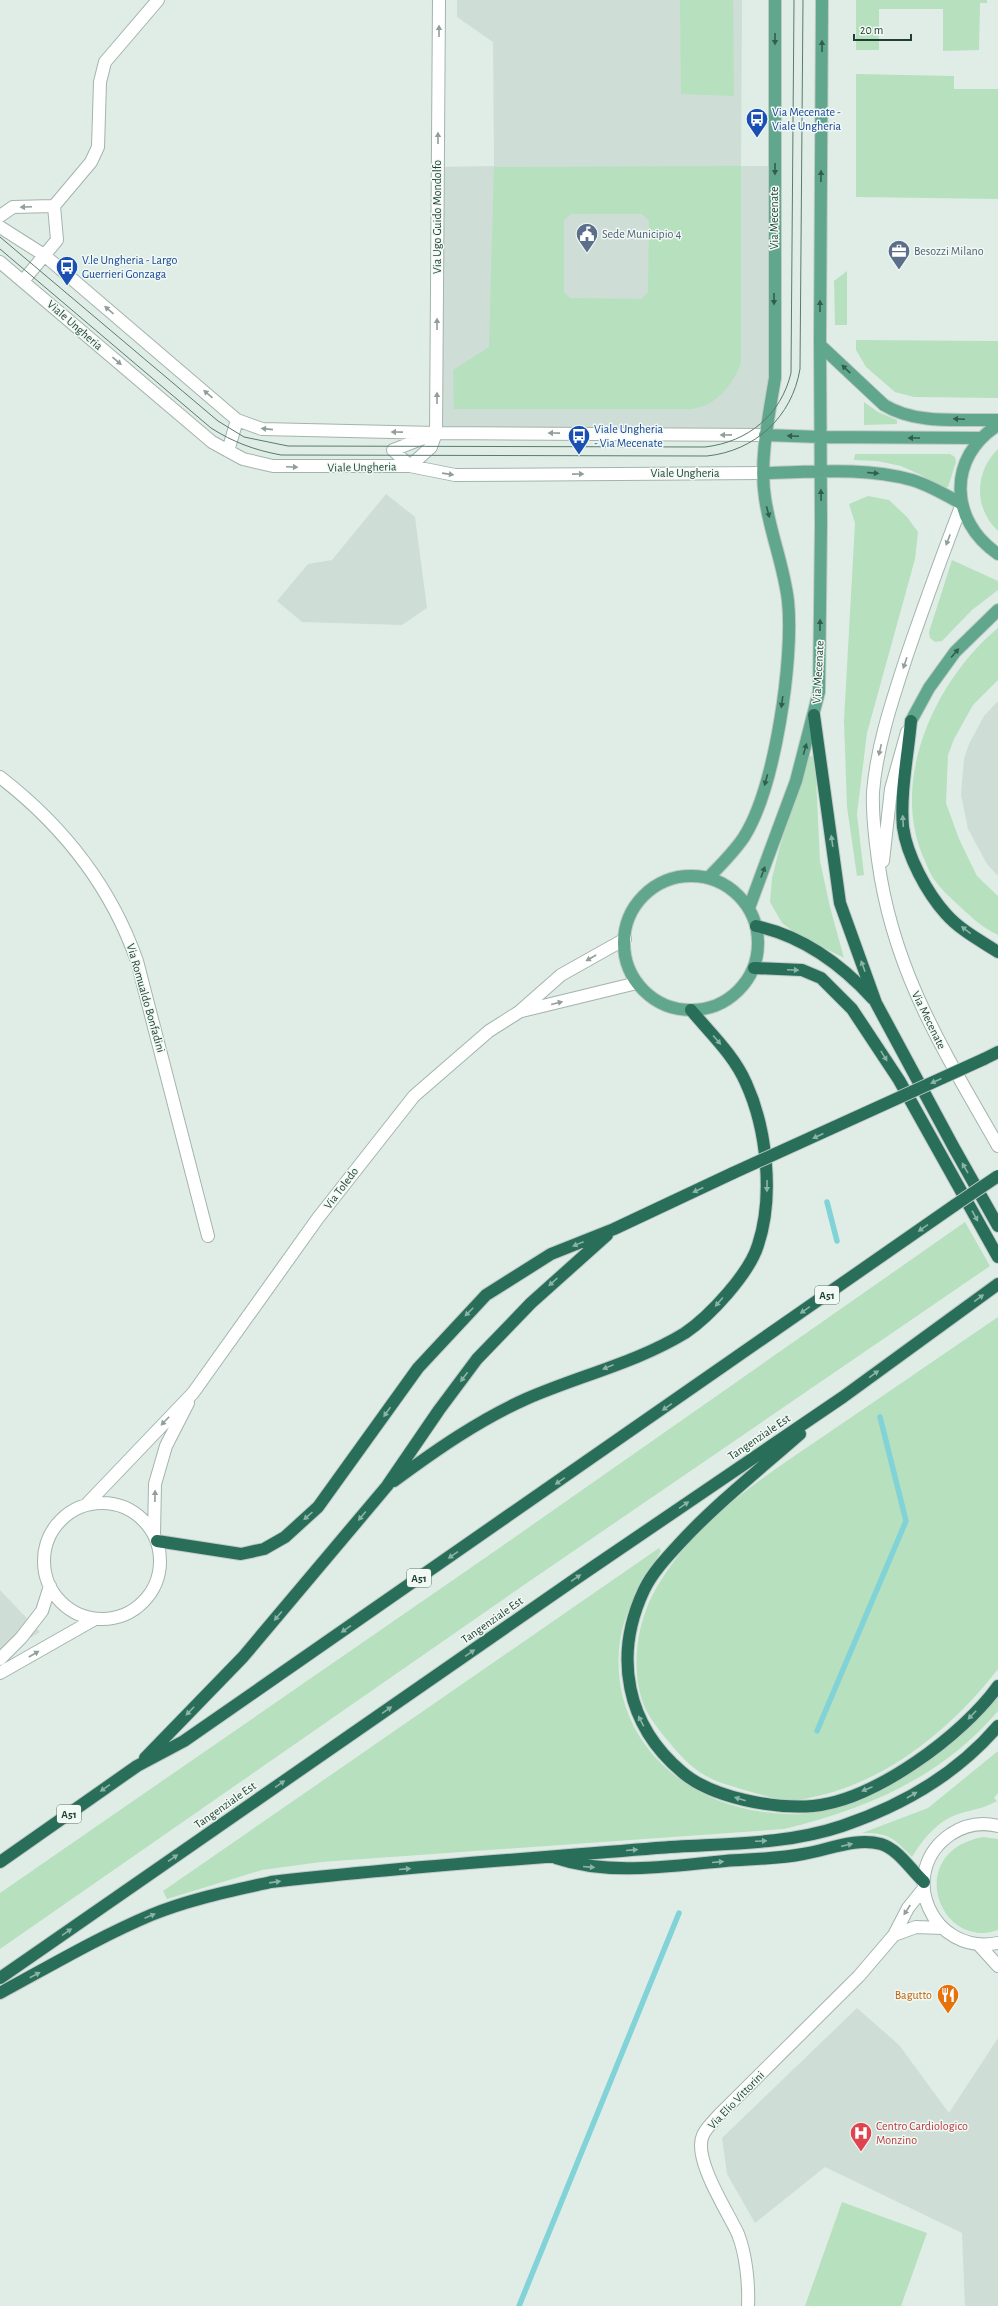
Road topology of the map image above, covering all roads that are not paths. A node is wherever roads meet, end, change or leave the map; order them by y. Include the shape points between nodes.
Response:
1 (158, 0) edge
2 (439, 0) edge
3 (775, 0) edge
4 (822, 0) edge
5 (54, 206) junction
6 (0, 216) edge
7 (0, 227) edge
8 (44, 255) junction
9 (0, 262) edge
10 (23, 281) junction
11 (820, 345) junction
12 (237, 420) junction
13 (998, 420) edge
14 (998, 425) edge
15 (436, 433) junction
16 (766, 435) junction
17 (820, 437) junction
18 (981, 438) junction
19 (228, 450) junction
20 (410, 466) junction
21 (820, 472) junction
22 (765, 473) junction
23 (962, 504) junction
24 (998, 554) edge
25 (998, 610) edge
26 (814, 715) junction
27 (912, 721) junction
28 (0, 778) edge
29 (708, 878) junction
30 (881, 884) junction
31 (749, 908) junction
32 (756, 926) junction
33 (624, 939) junction
34 (998, 952) edge
35 (754, 968) junction
36 (637, 983) junction
37 (876, 1003) junction
38 (691, 1010) junction
39 (519, 1012) junction
40 (998, 1052) edge
41 (998, 1146) edge
42 (998, 1176) edge
43 (998, 1226) edge
44 (614, 1229) junction
45 (208, 1236) dead end
46 (998, 1257) edge
47 (998, 1284) edge
48 (193, 1393) junction
49 (843, 1397) junction
50 (387, 1486) junction
51 (86, 1505) junction
52 (156, 1538) junction
53 (50, 1586) junction
54 (95, 1619) junction
55 (0, 1659) edge
56 (0, 1673) edge
57 (998, 1686) edge
58 (998, 1726) edge
59 (137, 1766) junction
60 (995, 1822) edge
61 (551, 1857) junction
62 (0, 1862) edge
63 (924, 1885) junction
64 (942, 1928) junction
65 (894, 1935) junction
66 (998, 1944) edge
67 (979, 1945) junction
68 (998, 1966) edge
69 (0, 1978) edge
70 (0, 1993) edge
71 (748, 2306) edge

1 - 5 street via 105,62 100,82 98,147 91,162
15 -> 2 street, Via Ugo Guido Mondolfo
3 -> 16 main road, Via Mecenate via 775,378
11 -> 4 main road, Via Mecenate
5 -> 6 street via 13,207
5 - 8 street via 57,240
7 - 8 street
8 - 10 street
12 -> 8 street
9 - 10 street, Viale Ungheria
10 -> 19 street, Viale Ungheria via 212,442
13 -> 11 main road via 912,417 893,410 884,405
11 - 17 main road, Via Mecenate
15 -> 12 street via 262,429
12 - 19 street
14 - 18 main road, Via Mecenate
16 -> 15 street
15 - 20 street via 431,447
15 - 20 street via 393,450
17 -> 16 main road
16 - 22 main road, Via Mecenate
18 -> 17 main road
17 - 21 main road, Via Mecenate
18 - 23 main road, Via Mecenate via 964,467 961,485
19 -> 20 street, Viale Ungheria via 243,459 273,466
20 -> 22 street, Viale Ungheria via 455,475
21 - 22 main road
21 -> 23 main road via 891,475 913,480
26 -> 21 main road, Via Mecenate via 819,692
22 -> 29 main road, Via Mecenate via 765,498 779,551 788,602 787,664 776,742 756,811 744,836
23 - 24 main road, Via Mecenate via 975,533 984,544
23 -> 30 street, Via Mecenate via 891,704 878,758 873,793 874,831
27 -> 25 main road, Via Mecenate via 929,688 955,652
31 -> 26 main road, Via Mecenate via 796,781
37 -> 26 highway via 840,903
27 - 30 street, Via Mecenate via 900,752 891,789
34 -> 27 highway via 946,915 909,854 903,808
28 - 45 street, Via Romualdo Bonfadini via 47,817 71,845 89,868 131,942
29 - 31 main road via 738,895
29 - 33 main road via 680,877 655,887 642,897 632,912
30 - 41 street, Via Mecenate via 890,926 921,1006
31 - 32 main road
32 - 35 main road via 758,952
32 - 37 highway via 778,931 830,960 852,977
33 - 36 main road via 627,962
33 -> 39 street via 561,975
35 - 38 main road via 747,981 732,997 712,1007
35 -> 46 highway via 802,970 821,978 852,1009 899,1080
36 - 38 main road via 661,1003
39 -> 36 street
43 -> 37 highway
38 -> 50 highway via 725,1049 746,1082 761,1135 768,1184 764,1220 758,1246 740,1279 715,1307 685,1332 648,1352 526,1399 481,1422
39 - 48 street, Via Toledo via 489,1031 414,1096 318,1218
40 -> 44 highway, bridge
42 -> 59 highway, A51, bridge via 190,1736
44 -> 50 highway via 531,1303 477,1359
44 -> 52 highway via 551,1254 486,1295 418,1368 318,1507 285,1537 264,1549 241,1554
49 -> 47 highway, Tangenziale Est
48 -> 51 street
52 -> 48 street via 155,1484 166,1446
57 -> 49 highway via 957,1730 915,1763 877,1785 846,1798 815,1806 780,1806 745,1800 716,1791 683,1773 659,1750 640,1721 630,1692 627,1663 630,1629 644,1589 667,1556 702,1518
69 -> 49 highway, Tangenziale Est
50 -> 59 highway via 243,1658
51 - 52 street via 106,1503 126,1508 142,1519
51 - 53 street via 64,1518 48,1539 44,1566
52 - 54 street via 161,1561 159,1574 148,1598 121,1616
53 - 54 street via 68,1608
53 - 55 street via 42,1611
56 -> 54 street
61 -> 58 highway via 784,1840 840,1827 887,1809 940,1778
59 -> 62 highway, A51
60 - 63 street via 966,1827 946,1838 931,1856
61 -> 63 highway via 579,1866 654,1868 803,1854 869,1842 894,1851
70 -> 61 highway via 107,1936 146,1918 212,1895 271,1882
63 - 64 street via 926,1903
63 -> 65 street via 905,1912
64 - 65 street via 916,1927
64 - 67 street via 956,1938
65 - 71 street, Via Elio Vittorini via 859,1976 718,2116 702,2136 702,2158 738,2235 749,2284
66 - 67 street
67 - 68 street

